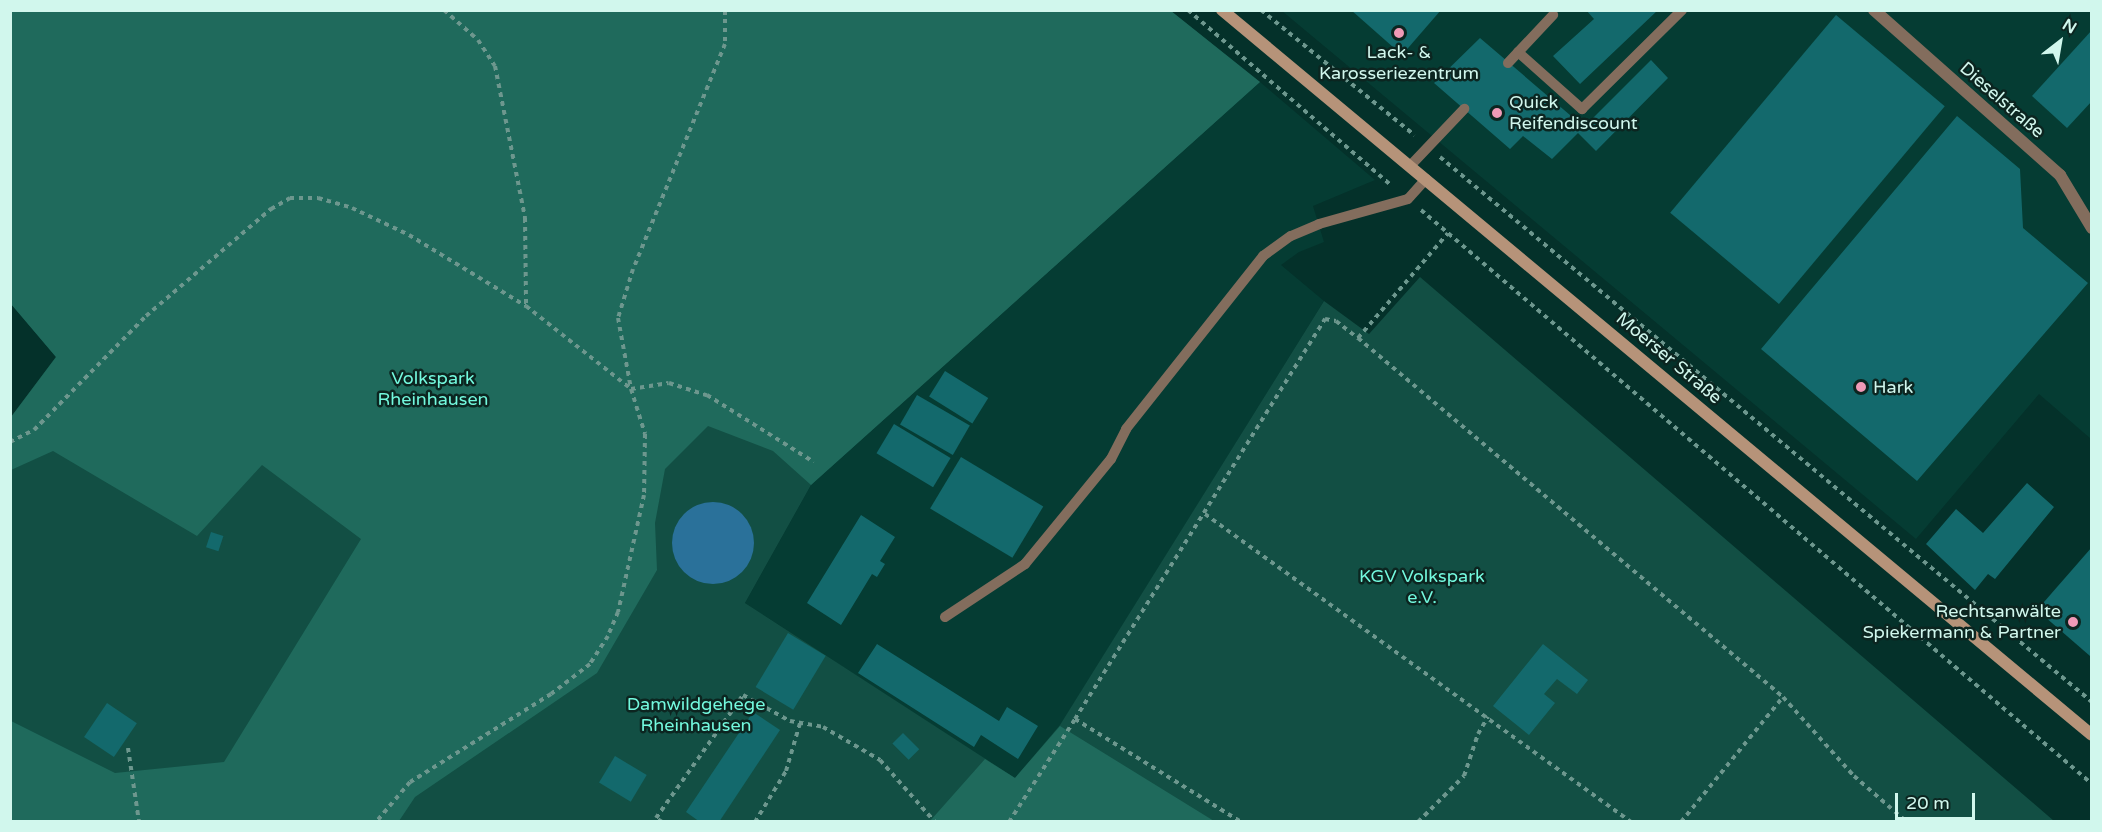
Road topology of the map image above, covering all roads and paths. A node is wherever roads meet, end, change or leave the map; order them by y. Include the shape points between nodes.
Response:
1 (444, 10) edge
2 (725, 10) edge
3 (1188, 10) edge
4 (1222, 10) edge
5 (1261, 10) edge
6 (1682, 10) edge
7 (1874, 10) edge
8 (1553, 15) dead end
9 (1518, 52) junction
10 (1508, 63) dead end
11 (1464, 109) dead end
12 (1428, 147) junction
13 (1410, 166) junction
14 (1426, 179) junction
15 (1408, 199) junction
16 (2091, 228) edge
17 (1448, 233) junction
18 (526, 306) junction
19 (1358, 338) junction
20 (631, 389) junction
21 (10, 442) edge
22 (814, 462) dead end
23 (1204, 514) junction
24 (945, 617) dead end
25 (1783, 697) junction
26 (2091, 702) edge
27 (1488, 717) junction
28 (1075, 719) junction
29 (800, 723) junction
30 (2091, 735) edge
31 (128, 748) dead end
32 (2091, 784) edge
33 (139, 822) edge
34 (376, 822) edge
35 (662, 822) edge
36 (755, 822) edge
37 (935, 822) edge
38 (1009, 822) edge
39 (1241, 822) edge
40 (1418, 822) edge
41 (1631, 822) edge
42 (1681, 822) edge
43 (1907, 822) edge

1 - 18 path via 478,40 495,66 525,218
2 - 20 path via 725,44 633,268 618,318
3 - 15 path
4 - 13 main road, Moerser Straße
5 - 12 path
6 - 9 lane via 1582,109
7 - 16 street, Dieselstraße via 2060,175
8 - 9 lane
9 - 10 lane
11 - 12 lane
12 - 13 lane
12 - 26 path
13 - 14 main road, Moerser Straße
14 - 15 lane
14 - 30 main road, Moerser Straße
15 - 17 path
15 - 24 lane via 1319,224 1291,236 1263,256 1126,429 1111,459 1025,564
17 - 19 path
17 - 32 path
18 - 20 path
18 - 21 path via 408,235 352,208 318,198 290,198 271,209 147,316 34,430
19 - 23 path via 1336,321 1325,319
19 - 25 path
20 - 22 path via 669,383 707,395
20 - 34 path via 645,434 644,495 618,612 608,636 590,664 551,694 410,782
23 - 27 path
23 - 28 path
25 - 42 path
25 - 43 path via 1854,776
27 - 40 path via 1464,776
27 - 41 path
28 - 38 path
28 - 39 path
29 - 35 path via 743,695 656,818
29 - 36 path via 800,735 786,771
29 - 37 path via 823,727 880,760
31 - 33 path

